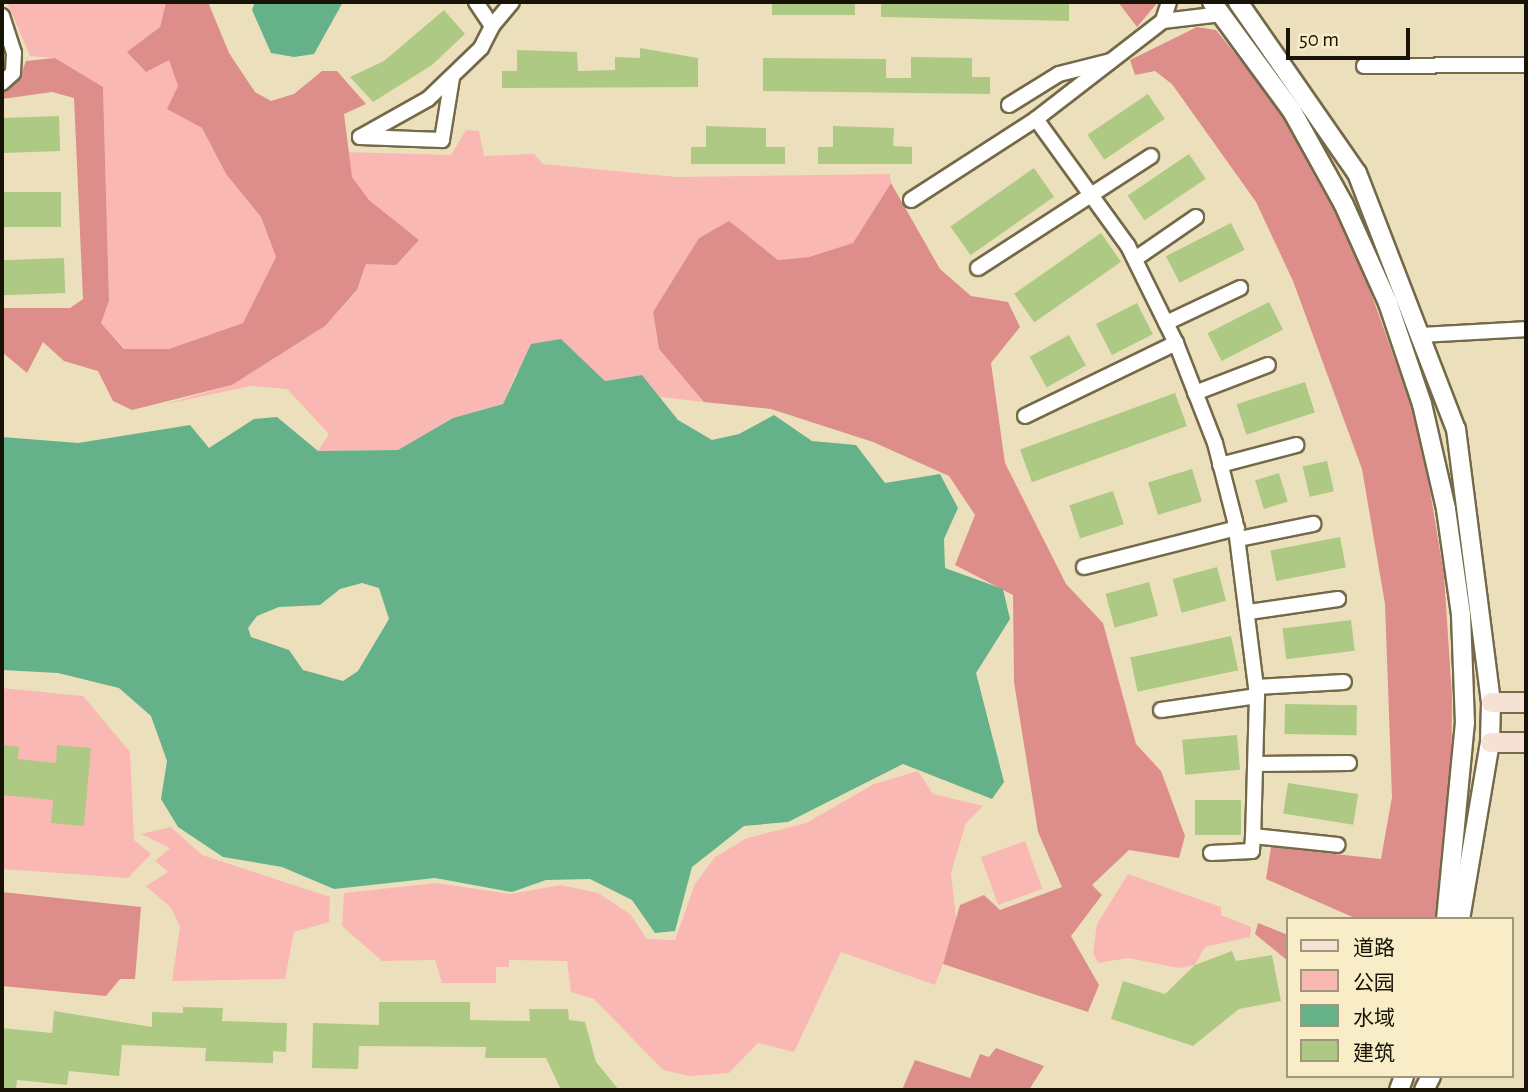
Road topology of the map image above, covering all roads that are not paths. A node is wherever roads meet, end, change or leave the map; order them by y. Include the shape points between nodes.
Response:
1 (476, 2) edge
2 (512, 2) edge
3 (1170, 2) edge
4 (1238, 2) edge
5 (1217, 8) edge
6 (2, 16) edge
7 (1163, 21) junction
8 (492, 26) junction
9 (1111, 61) junction
10 (1526, 65) edge
11 (1364, 66) dead end
12 (452, 78) junction
13 (2, 83) edge
14 (1009, 105) dead end
15 (1036, 119) junction
16 (1150, 156) dead end
17 (1096, 196) junction
18 (911, 200) dead end
19 (1196, 217) dead end
20 (1135, 259) junction
21 (978, 268) dead end
22 (1240, 288) dead end
23 (1166, 323) junction
24 (1526, 329) edge
25 (1419, 335) junction
26 (1176, 343) junction
27 (1268, 365) dead end
28 (1195, 393) junction
29 (1025, 415) dead end
30 (1296, 445) dead end
31 (1220, 465) junction
32 (1313, 524) dead end
33 (1238, 533) junction
34 (1084, 568) dead end
35 (1338, 600) dead end
36 (1249, 612) junction
37 (1344, 682) dead end
38 (1256, 692) junction
39 (1491, 702) junction
40 (1526, 702) edge
41 (1161, 710) dead end
42 (1490, 742) junction
43 (1526, 742) edge
44 (1349, 763) dead end
45 (1257, 764) junction
46 (1253, 836) junction
47 (1338, 845) dead end
48 (1211, 853) dead end
49 (1446, 917) edge
50 (1460, 917) edge

1 - 8 street
2 - 8 street
3 - 7 street
4 - 25 street via 1357,173
5 - 7 street
5 - 49 street via 1292,111 1345,205 1422,404 1447,509 1461,615 1465,722
6 - 13 street via 14,53 13,73
7 - 9 street
8 - 12 street
9 - 14 street via 1059,74
9 - 15 street
10 - 11 street
12 - 12 street via 428,99 360,137 443,140
15 - 17 street
15 - 18 street
16 - 17 street
17 - 20 street
17 - 21 street
19 - 20 street
20 - 23 street
22 - 23 street
23 - 26 street
24 - 25 street
25 - 39 street via 1456,429
26 - 28 street
26 - 29 street
27 - 28 street
28 - 31 street
30 - 31 street
31 - 33 street
32 - 33 street
33 - 34 street
33 - 36 street
35 - 36 street
36 - 38 street
37 - 38 street
38 - 41 street
38 - 45 street
39 - 40 main road
39 - 42 street
42 - 43 main road
42 - 50 street
44 - 45 street
45 - 46 street
46 - 47 street
46 - 48 street via 1252,851

